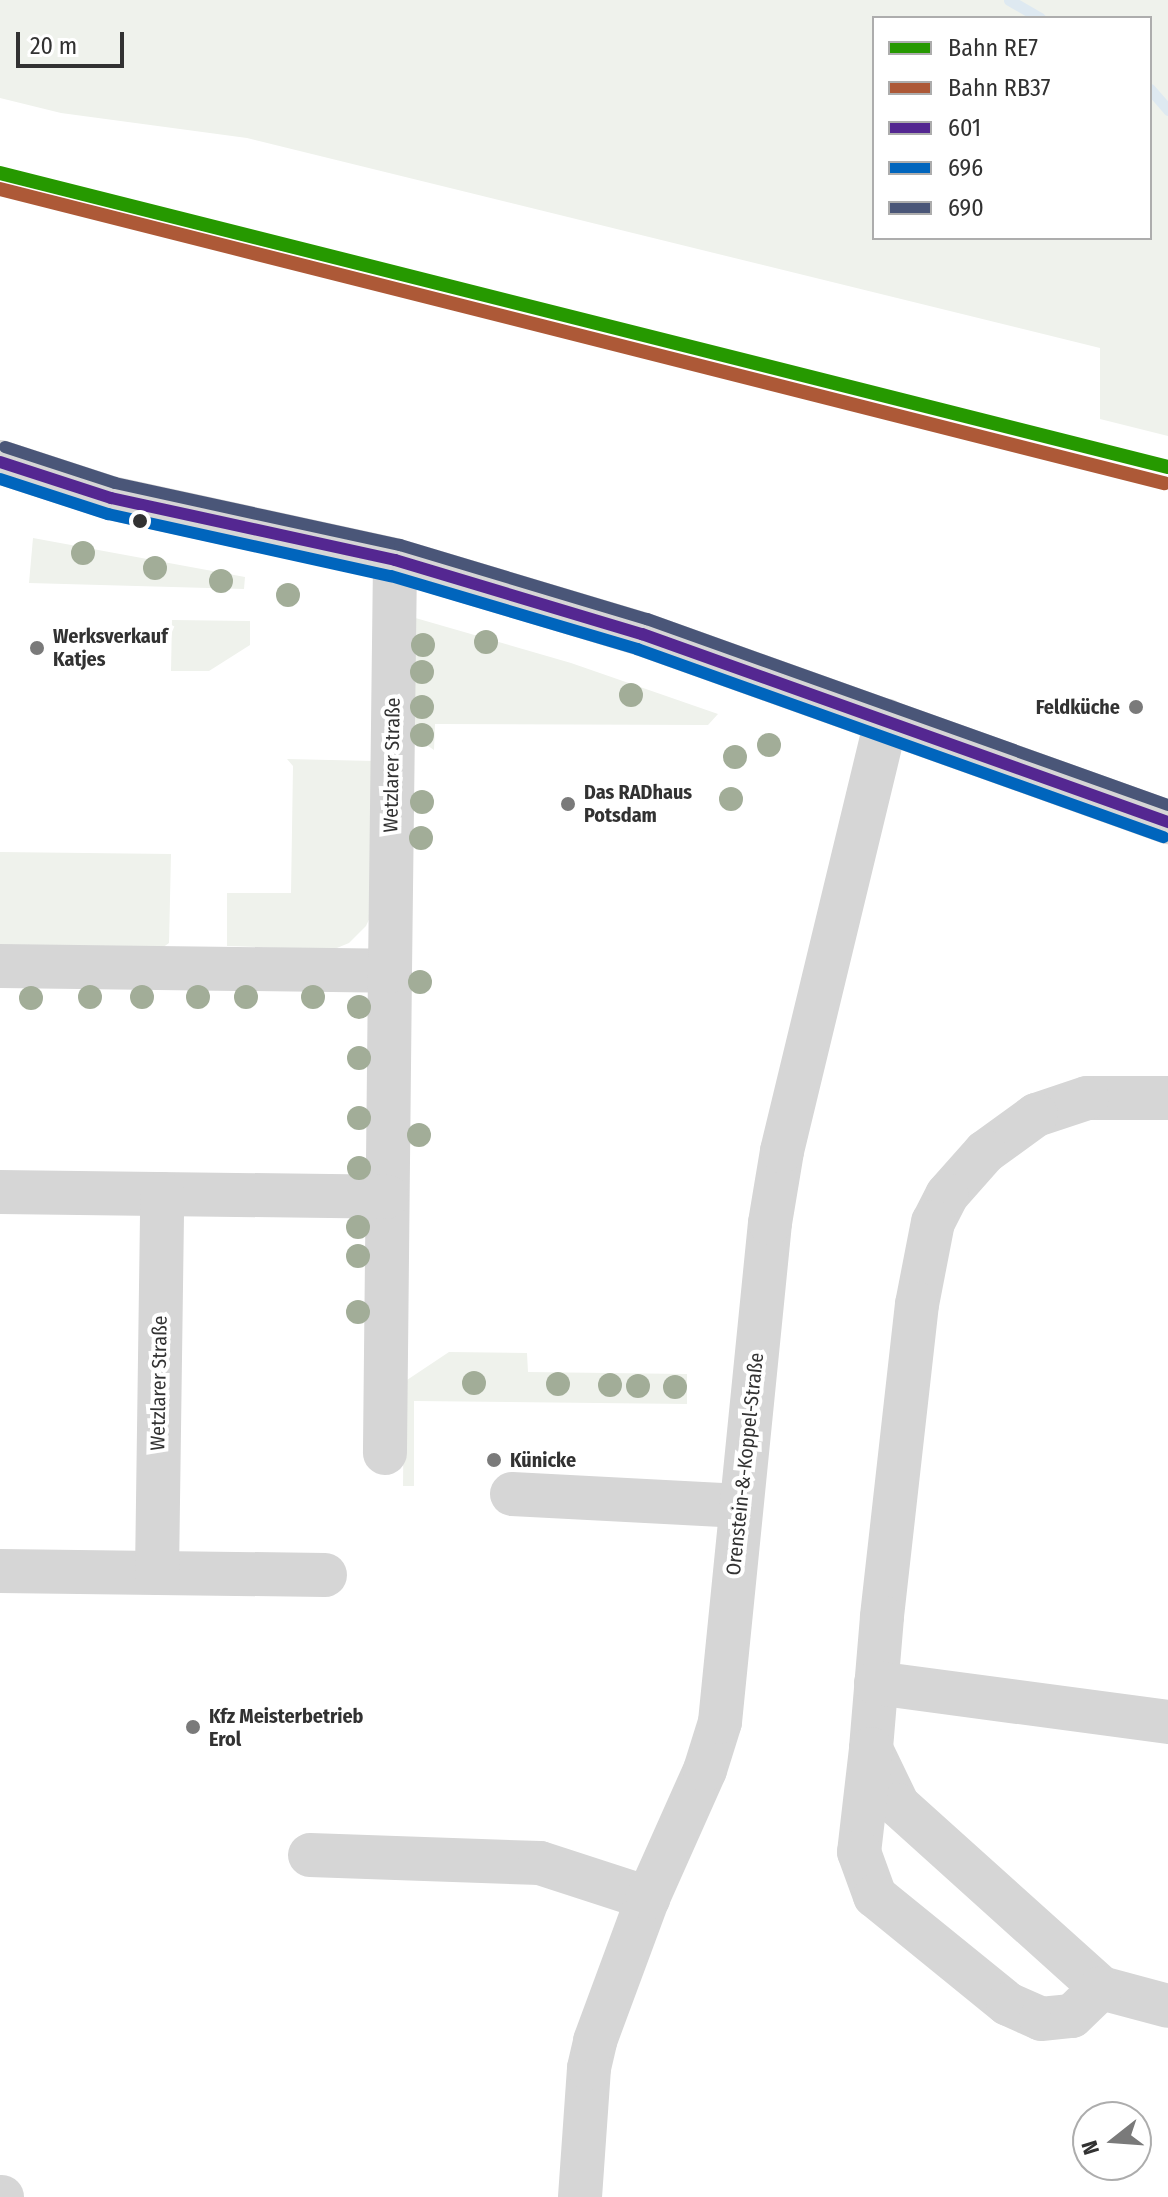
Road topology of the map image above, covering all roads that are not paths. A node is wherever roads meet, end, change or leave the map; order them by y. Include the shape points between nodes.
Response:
1 (0, 462) edge
2 (0, 487) edge
3 (111, 498) junction
4 (395, 560) junction
5 (886, 720) junction
6 (1168, 822) edge
7 (0, 966) edge
8 (390, 971) junction
9 (1168, 1098) edge
10 (0, 1192) edge
11 (162, 1194) junction
12 (387, 1197) junction
13 (385, 1453) dead end
14 (512, 1494) dead end
15 (741, 1506) junction
16 (0, 1571) edge
17 (157, 1573) junction
18 (325, 1575) dead end
19 (876, 1683) junction
20 (1168, 1722) edge
21 (871, 1749) junction
22 (310, 1855) dead end
23 (648, 1898) junction
24 (1101, 1988) junction
25 (1168, 2006) edge
26 (580, 2197) edge

1 - 3 street
2 - 3 street
3 - 4 street
4 - 5 street via 642,634
4 - 8 street, Wetzlarer Straße
5 - 6 street
5 - 15 street, Orenstein-&-Koppel-Straße via 782,1151
7 - 8 street
8 - 12 street, Wetzlarer Straße
9 - 19 street via 1087,1098 1036,1115 985,1152 947,1195 926,1249 917,1304
10 - 11 street
11 - 12 street
11 - 17 street, Wetzlarer Straße
12 - 13 street, Wetzlarer Straße
14 - 15 street
15 - 23 street, Orenstein-&-Koppel-Straße via 717,1733
16 - 17 street
17 - 18 street
19 - 20 street
19 - 21 street
21 - 24 street via 898,1805
21 - 24 street via 859,1852 875,1896 1008,2004 1041,2019 1072,2016
22 - 23 street via 540,1863
23 - 26 street, Orenstein-&-Koppel-Straße via 595,2041
24 - 25 street

